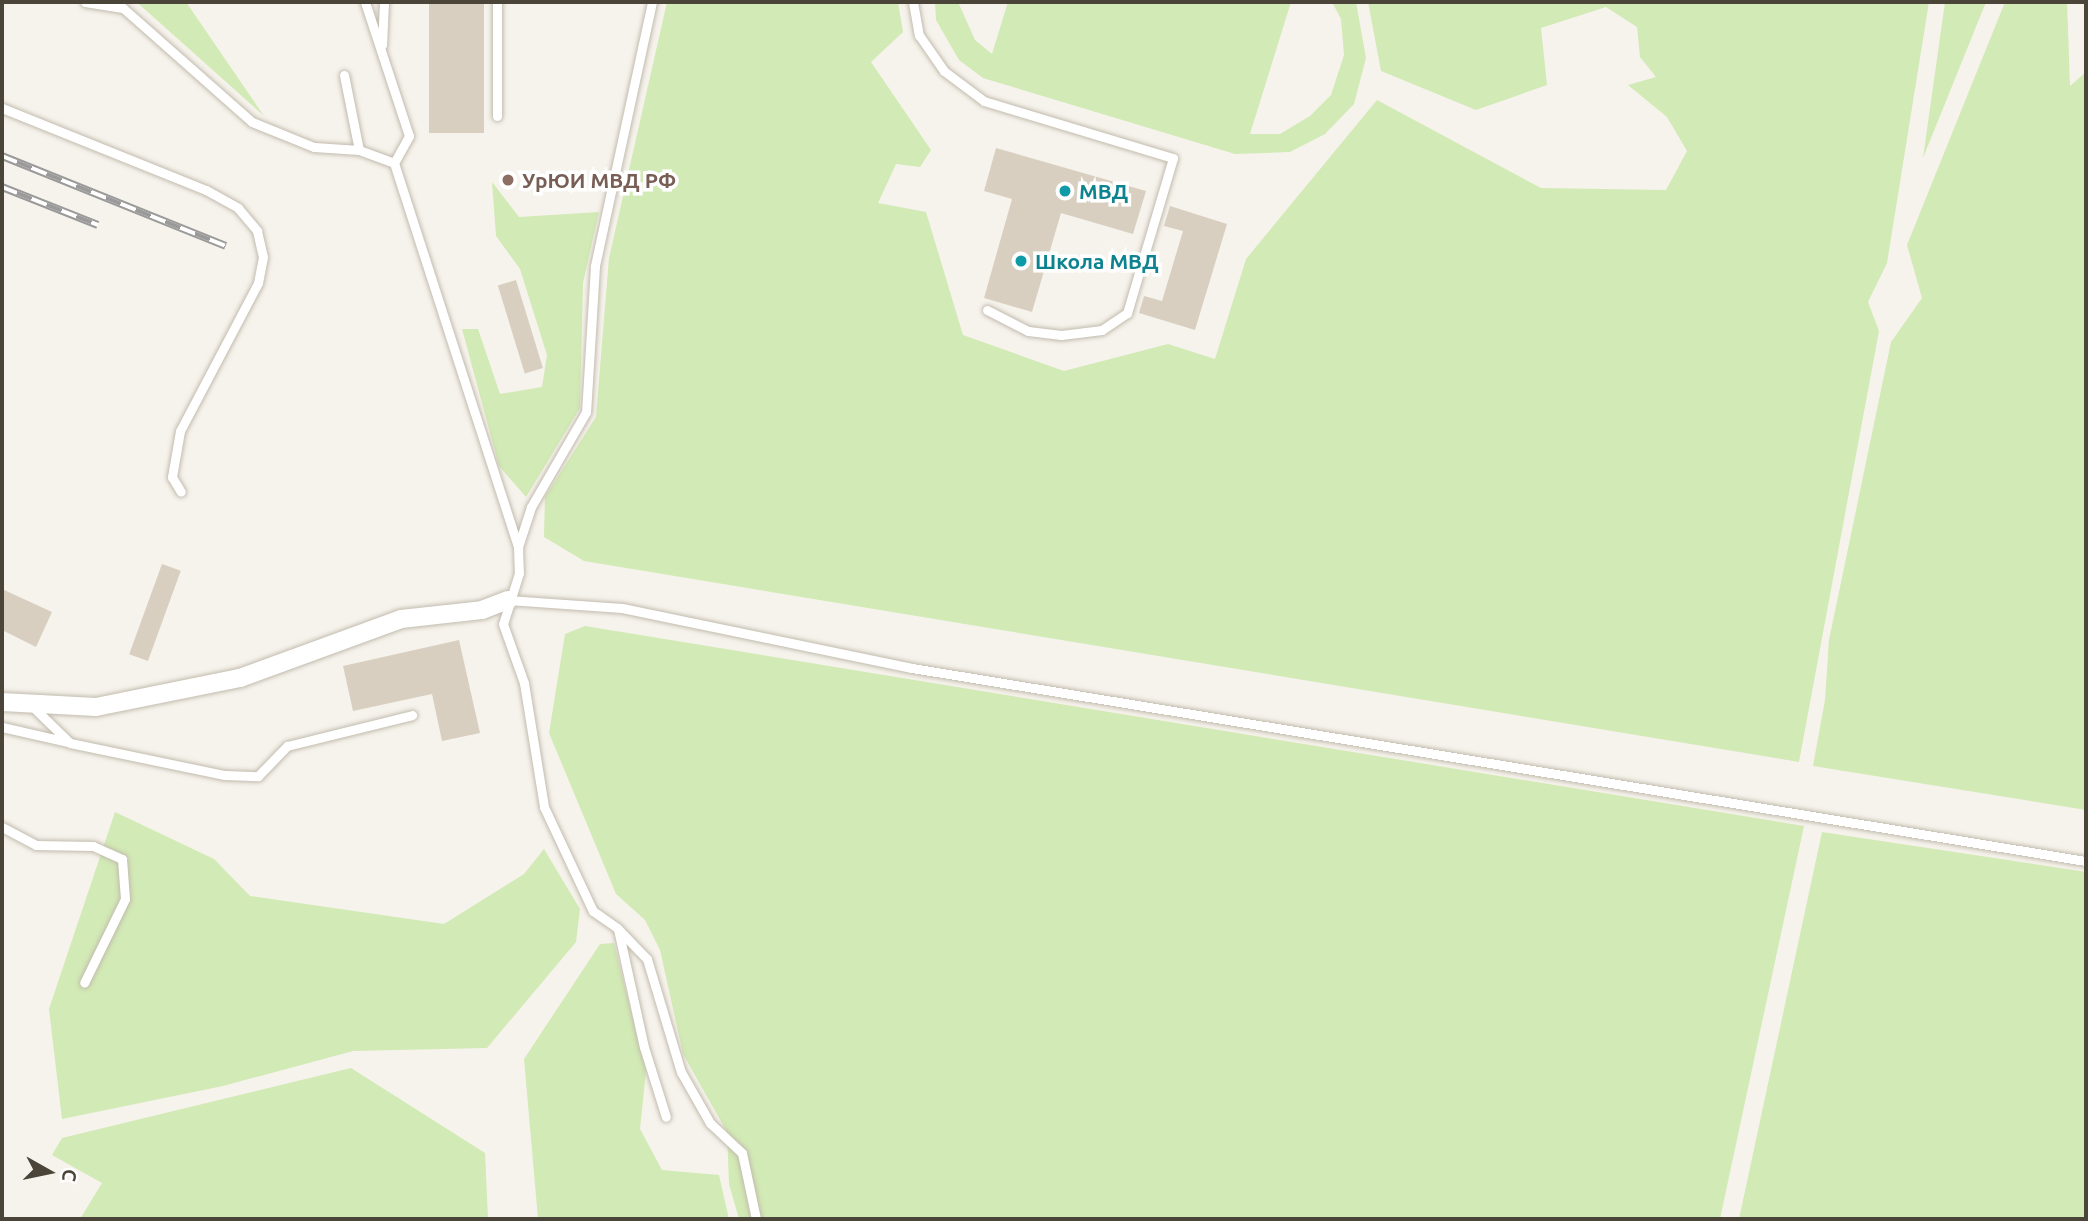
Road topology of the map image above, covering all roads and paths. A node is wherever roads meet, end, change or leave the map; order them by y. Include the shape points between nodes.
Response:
1 (85, 2) edge
2 (365, 2) edge
3 (384, 2) edge
4 (497, 2) edge
5 (652, 2) edge
6 (913, 2) edge
7 (121, 5) edge
8 (382, 51) junction
9 (344, 75) dead end
10 (2, 108) edge
11 (497, 116) dead end
12 (359, 150) junction
13 (394, 163) junction
14 (987, 310) dead end
15 (181, 492) dead end
16 (518, 548) junction
17 (508, 600) junction
18 (2, 702) edge
19 (30, 704) junction
20 (412, 716) dead end
21 (2, 727) edge
22 (70, 743) junction
23 (2, 827) edge
24 (2086, 861) edge
25 (617, 928) junction
26 (84, 983) dead end
27 (666, 1117) dead end
28 (756, 1219) edge

1 - 7 lane
2 - 8 lane
3 - 8 lane
4 - 11 lane
5 - 16 lane via 595,267 586,412 531,507
6 - 14 lane via 919,35 931,53 944,71 984,101 1172,158 1127,313 1102,330 1061,335 1028,331
7 - 12 lane via 252,122 314,147
8 - 13 lane via 409,136
9 - 12 lane
10 - 15 lane via 206,190 238,208 257,231 263,257 258,283 180,431 172,477
12 - 13 lane
13 - 16 lane
16 - 17 lane via 519,573
17 - 19 street via 482,610 401,619 240,678 96,707
17 - 24 lane via 622,608 912,668
17 - 25 lane via 503,624 524,683 544,807 593,911
18 - 19 street
19 - 22 lane
20 - 22 lane via 287,746 258,776 135,760
21 - 22 lane
23 - 26 lane via 36,845 93,846 122,859 125,899
25 - 27 lane via 644,1047
25 - 28 lane via 647,959 681,1072 710,1123 742,1153

